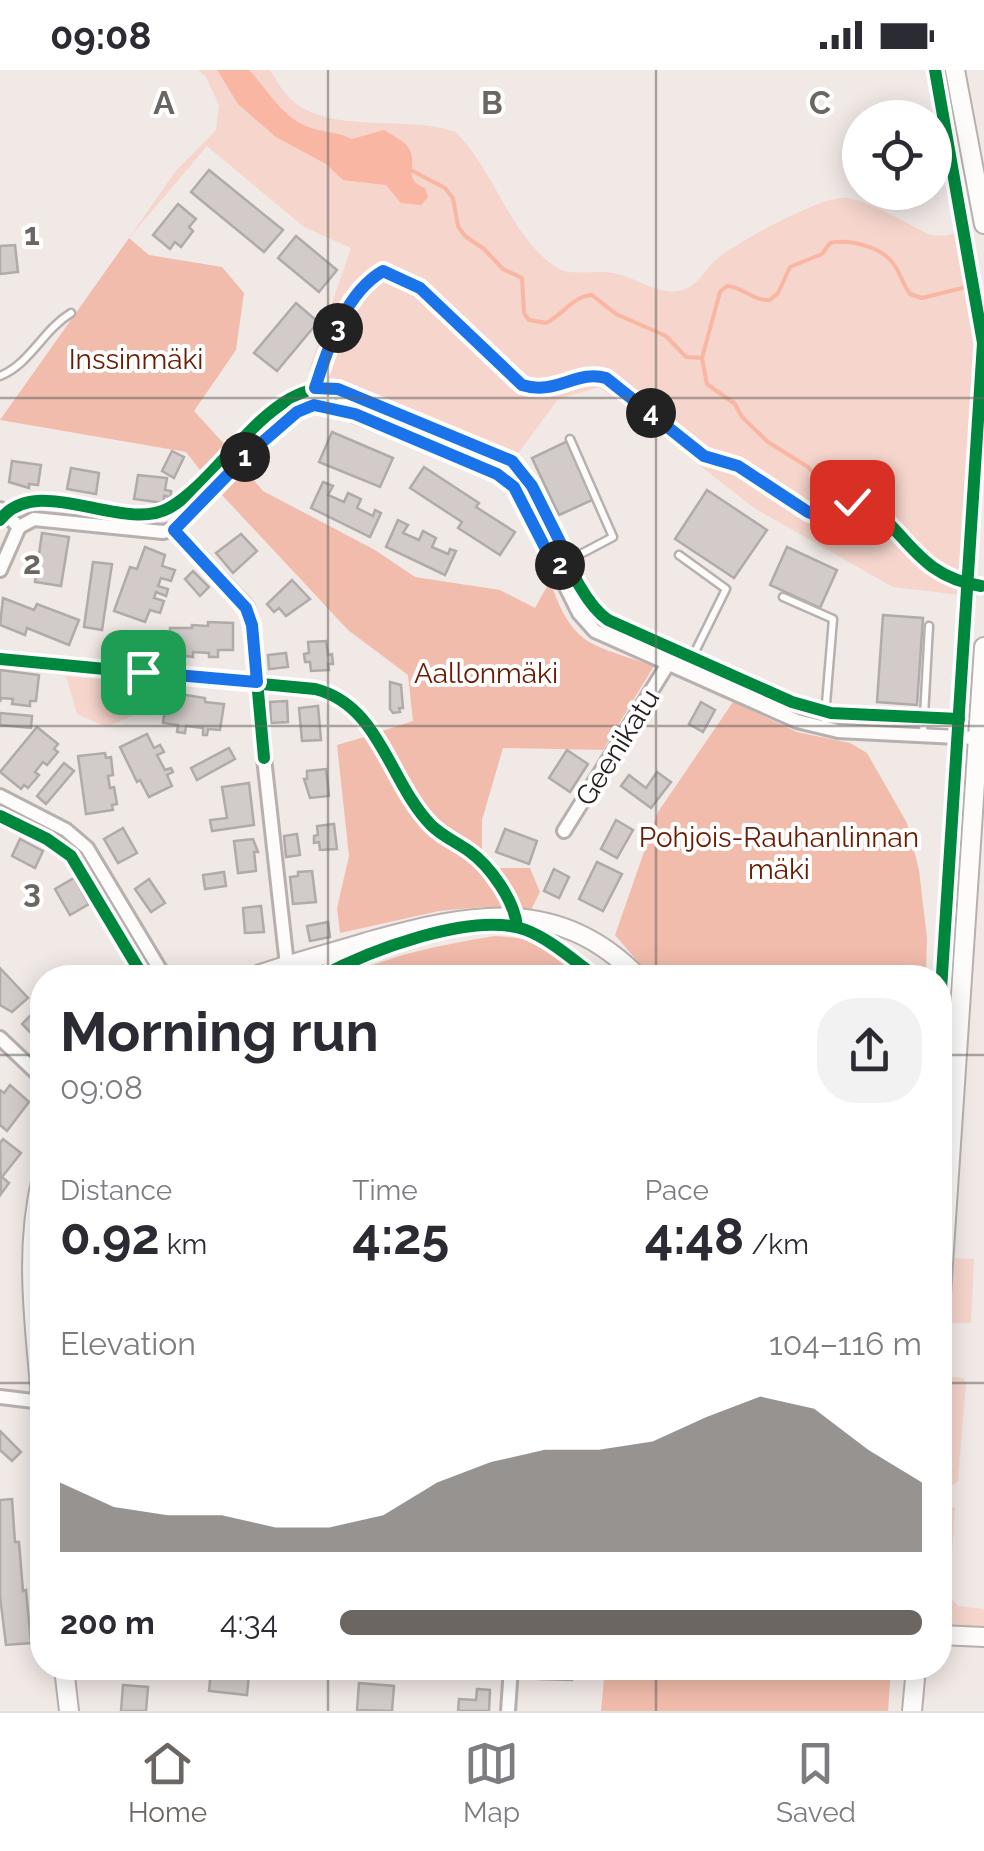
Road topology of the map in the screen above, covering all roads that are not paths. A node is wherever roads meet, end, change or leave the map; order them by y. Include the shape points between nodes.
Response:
1 (955, 70) edge
2 (984, 224) edge
3 (71, 313) dead end
4 (0, 376) edge
5 (570, 438) dead end
6 (0, 509) edge
7 (19, 528) junction
8 (174, 530) junction
9 (678, 555) dead end
10 (555, 567) junction
11 (0, 570) edge
12 (783, 597) dead end
13 (252, 625) dead end
14 (928, 626) dead end
15 (984, 647) edge
16 (668, 664) junction
17 (685, 672) junction
18 (824, 729) junction
19 (923, 736) junction
20 (977, 738) junction
21 (264, 758) dead end
22 (0, 796) edge
23 (564, 831) dead end
24 (158, 965) edge
25 (287, 965) joint
26 (627, 965) edge
27 (0, 1038) edge
28 (952, 1051) edge
29 (5, 1052) edge
30 (30, 1070) edge
31 (0, 1397) edge
32 (30, 1403) edge
33 (952, 1635) edge
34 (984, 1636) edge
35 (65, 1680) edge
36 (510, 1680) edge
37 (915, 1680) edge
38 (69, 1711) edge
39 (508, 1711) edge
40 (912, 1711) edge

1 - 2 street
3 - 4 lane via 53,324 22,364
5 - 10 lane via 613,537
6 - 7 street
7 - 8 street via 34,519
7 - 11 street
8 - 10 street via 297,412 324,405 506,480
8 - 13 street via 246,608
9 - 17 lane via 726,588
10 - 16 street via 586,623
12 - 18 lane via 833,619
14 - 19 lane
15 - 20 street
16 - 17 street
16 - 23 street, Geenikatu
17 - 18 street
18 - 19 street
19 - 20 street
20 - 28 street
21 - 25 street
22 - 24 street via 87,848
25 - 26 street via 484,916 552,923
27 - 29 street
29 - 30 street
31 - 32 street
33 - 34 street
35 - 38 street
36 - 39 street
37 - 40 street

